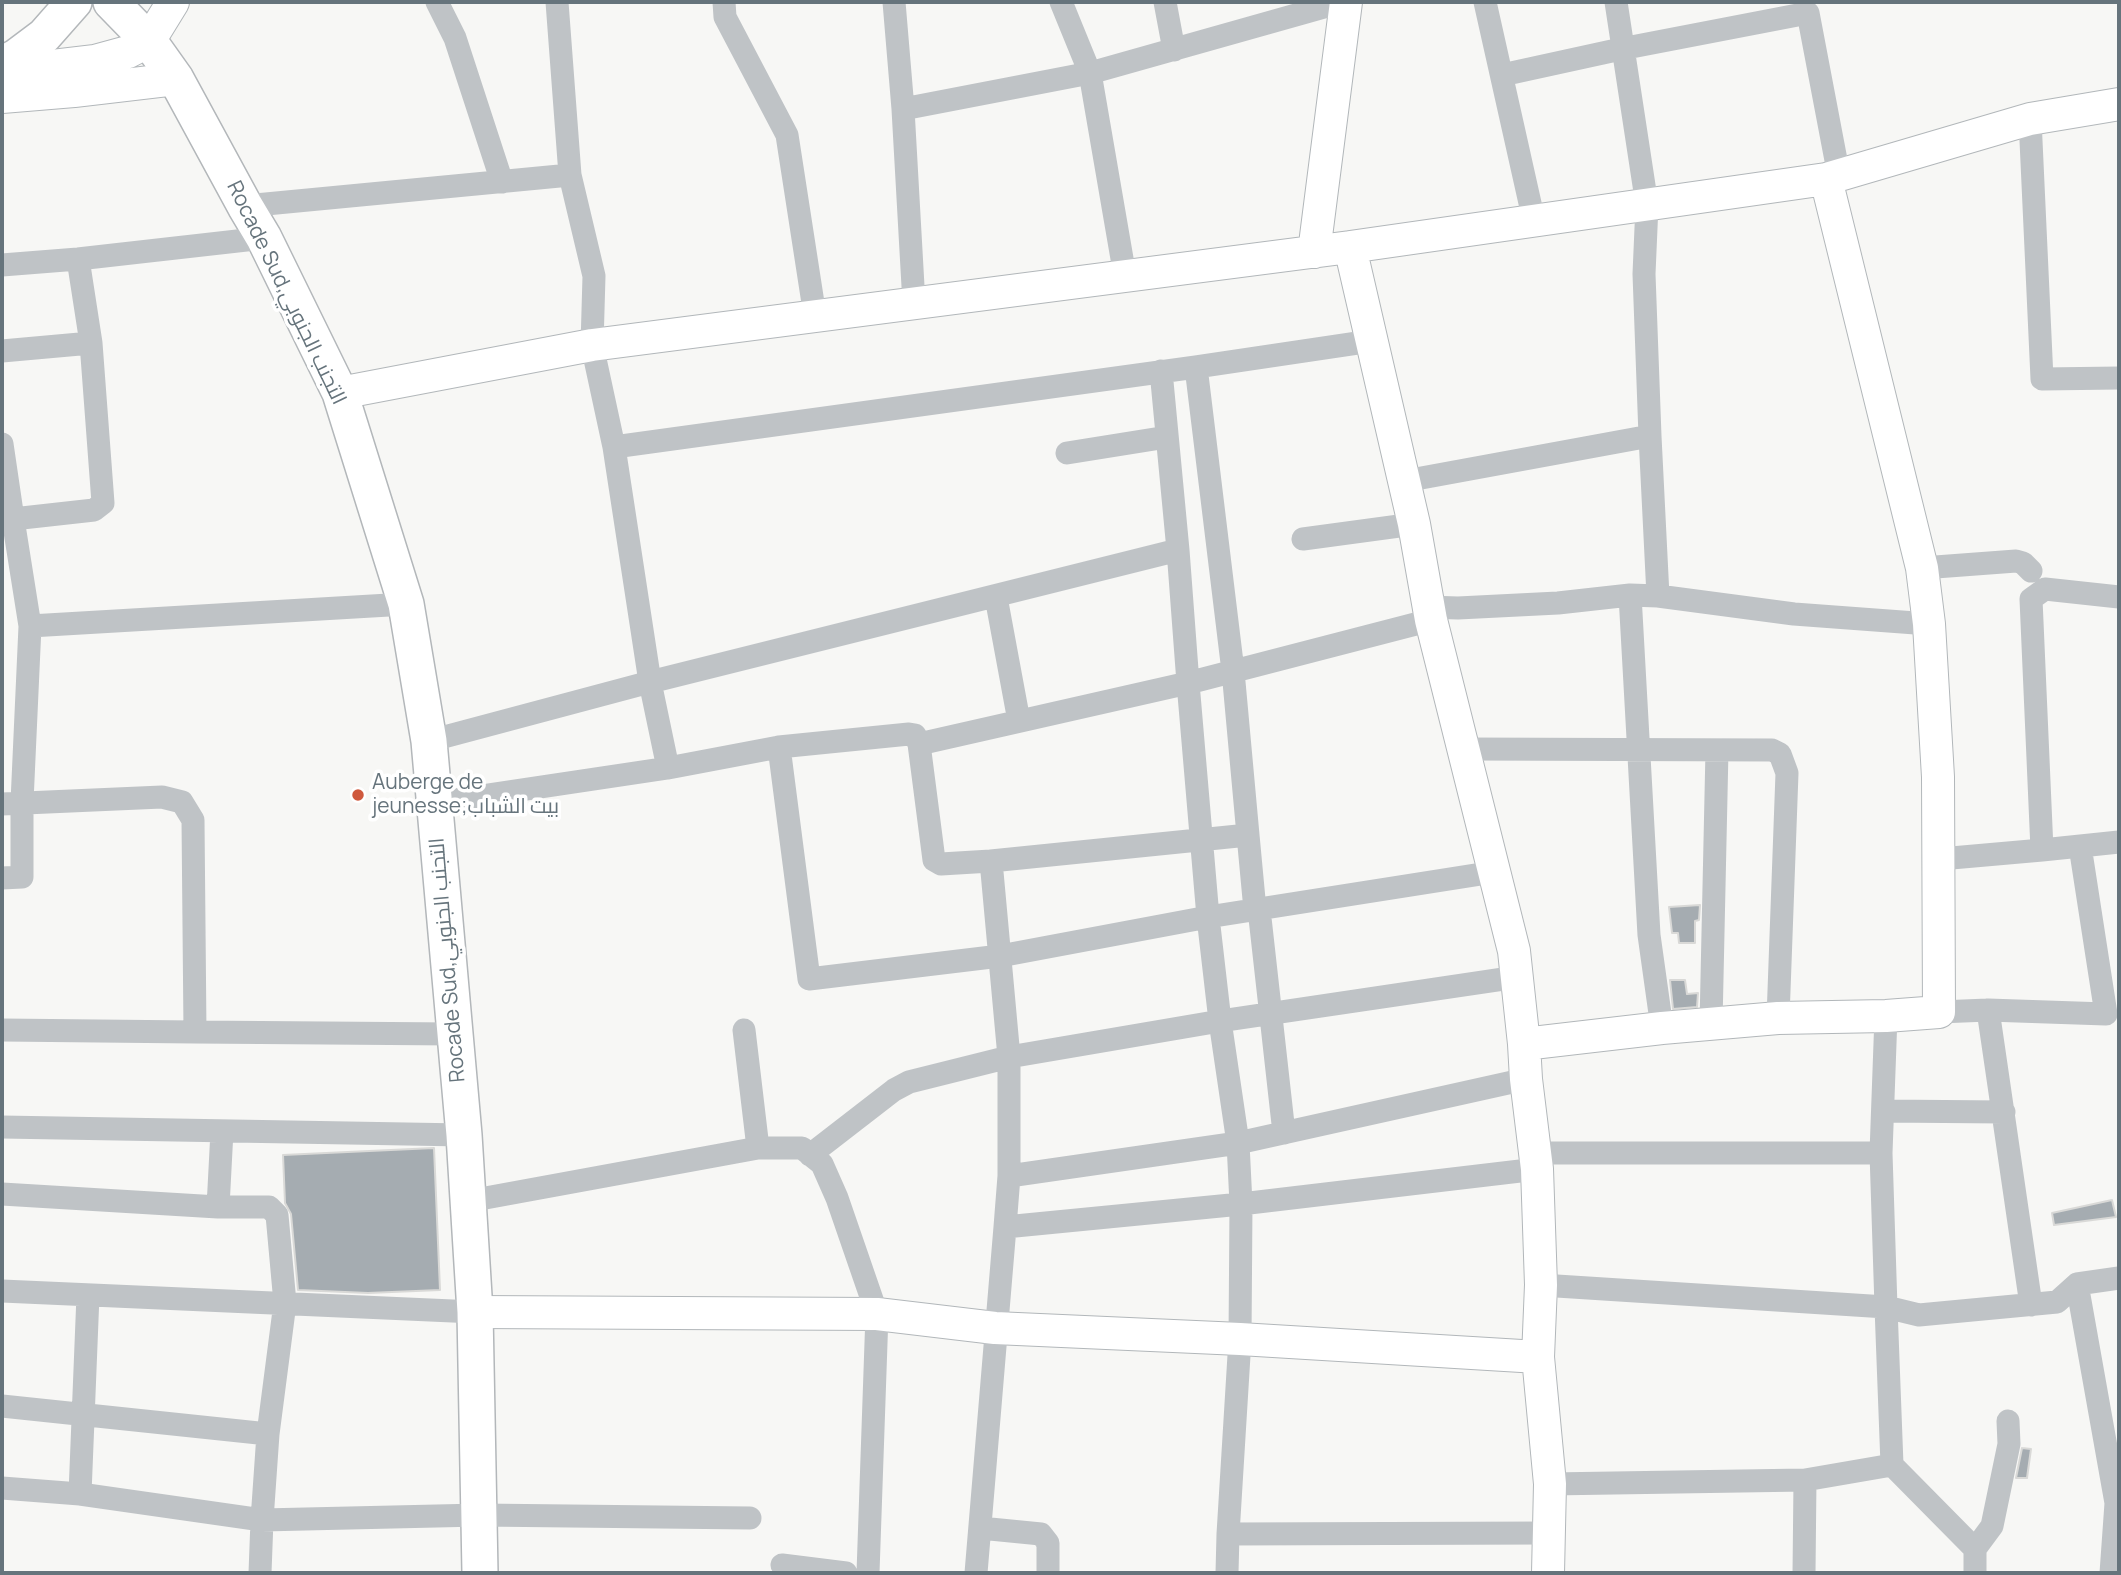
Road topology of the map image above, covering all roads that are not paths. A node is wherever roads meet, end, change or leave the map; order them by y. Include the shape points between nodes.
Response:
1 (74, 2) edge
2 (173, 2) edge
3 (437, 2) edge
4 (557, 2) edge
5 (724, 2) edge
6 (894, 2) edge
7 (1061, 2) edge
8 (1165, 2) edge
9 (1344, 2) edge
10 (1485, 2) edge
11 (1616, 2) edge
12 (123, 4) edge
13 (1807, 8) edge
14 (1285, 10) edge
15 (149, 41) junction
16 (1622, 49) junction
17 (1174, 50) junction
18 (2, 65) edge
19 (2, 72) edge
20 (1090, 73) junction
21 (1502, 75) junction
22 (176, 79) junction
23 (2, 97) edge
24 (2118, 103) edge
25 (903, 109) junction
26 (2030, 119) junction
27 (570, 175) junction
28 (1832, 177) junction
29 (502, 182) junction
30 (1647, 205) junction
31 (245, 206) junction
32 (1534, 221) junction
33 (264, 238) junction
34 (1350, 247) junction
35 (1314, 252) junction
36 (78, 259) junction
37 (2, 265) edge
38 (1125, 276) junction
39 (914, 304) junction
40 (816, 316) junction
41 (1371, 341) junction
42 (91, 343) junction
43 (592, 345) junction
44 (2, 351) edge
45 (1196, 367) junction
46 (1161, 371) junction
47 (2119, 378) edge
48 (340, 393) junction
49 (1650, 436) junction
50 (1167, 437) junction
51 (2, 444) edge
52 (614, 447) junction
53 (1067, 453) dead end
54 (1405, 481) junction
55 (13, 519) junction
56 (1414, 524) junction
57 (1303, 539) dead end
58 (1178, 551) junction
59 (1922, 568) junction
60 (2031, 571) dead end
61 (1630, 595) junction
62 (1658, 596) junction
63 (996, 597) junction
64 (2119, 597) edge
65 (407, 604) junction
66 (1430, 613) junction
67 (1929, 624) junction
68 (30, 626) junction
69 (1233, 671) junction
70 (650, 682) junction
71 (1188, 683) junction
72 (1019, 721) junction
73 (429, 741) junction
74 (919, 744) junction
75 (779, 747) junction
76 (1464, 749) junction
77 (1717, 750) junction
78 (1639, 751) junction
79 (668, 768) junction
80 (12, 803) edge
81 (434, 803) junction
82 (1248, 835) junction
83 (1201, 841) junction
84 (2119, 842) edge
85 (2080, 846) junction
86 (2042, 850) junction
87 (1940, 859) junction
88 (991, 861) junction
89 (1494, 872) junction
90 (2, 878) edge
91 (1257, 909) junction
92 (1208, 917) junction
93 (1000, 956) junction
94 (1517, 977) junction
95 (1989, 1010) junction
96 (1939, 1012) junction
97 (2113, 1014) edge
98 (1272, 1015) junction
99 (1886, 1016) junction
100 (1778, 1018) junction
101 (1220, 1021) junction
102 (1711, 1024) junction
103 (1662, 1028) junction
104 (2, 1030) edge
105 (744, 1030) dead end
106 (195, 1032) junction
107 (455, 1034) junction
108 (1524, 1044) junction
109 (1009, 1057) junction
110 (1526, 1079) junction
111 (1884, 1111) junction
112 (2004, 1112) junction
113 (2, 1127) edge
114 (222, 1131) junction
115 (1284, 1133) junction
116 (464, 1135) junction
117 (1238, 1143) junction
118 (758, 1148) junction
119 (1881, 1153) junction
120 (810, 1155) junction
121 (1536, 1161) junction
122 (1009, 1176) junction
123 (2, 1194) edge
124 (468, 1201) junction
125 (1241, 1203) junction
126 (218, 1207) junction
127 (1005, 1227) junction
128 (2119, 1279) edge
129 (2077, 1284) junction
130 (1542, 1285) junction
131 (2, 1291) edge
132 (88, 1295) junction
133 (285, 1303) junction
134 (2031, 1305) junction
135 (1886, 1307) junction
136 (475, 1312) junction
137 (877, 1314) junction
138 (995, 1328) junction
139 (1240, 1339) junction
140 (1538, 1356) junction
141 (2, 1406) edge
142 (82, 1414) junction
143 (2008, 1421) dead end
144 (268, 1434) junction
145 (1892, 1465) junction
146 (1805, 1480) junction
147 (1550, 1484) junction
148 (2, 1488) edge
149 (80, 1494) junction
150 (2118, 1503) edge
151 (480, 1515) junction
152 (750, 1518) dead end
153 (262, 1520) junction
154 (980, 1528) junction
155 (1549, 1533) junction
156 (1228, 1534) junction
157 (1975, 1549) junction
158 (782, 1565) dead end
159 (260, 1573) edge
160 (480, 1573) edge
161 (846, 1573) edge
162 (868, 1573) edge
163 (976, 1573) edge
164 (1048, 1573) edge
165 (1227, 1573) edge
166 (1548, 1573) edge
167 (1804, 1573) edge
168 (1975, 1573) edge
169 (2111, 1573) edge

1 - 18 main road via 44,36
2 - 15 street
3 - 29 street via 454,38
4 - 27 street
5 - 40 street via 725,17 787,135
6 - 25 street
7 - 20 street
8 - 17 street
9 - 14 street
9 - 35 street
10 - 21 street
11 - 16 street
12 - 15 main road, Rocade Sud,التجنب الجنوبي
13 - 16 street
13 - 28 street
14 - 17 street
15 - 19 street via 95,61
15 - 22 main road, Rocade Sud,التجنب الجنوبي
16 - 21 street
16 - 30 street
17 - 20 street
20 - 25 street
20 - 38 street
21 - 32 street
22 - 23 street
22 - 31 main road, Rocade Sud,التجنب الجنوبي
24 - 26 street
25 - 39 street
26 - 28 street
26 - 47 street via 2042,379
27 - 29 street
27 - 43 street via 594,276
28 - 30 street
28 - 59 street
29 - 31 street
30 - 32 street
30 - 49 street via 1644,274
31 - 33 main road, Rocade Sud,التجنب الجنوبي
32 - 34 street
33 - 36 street
33 - 48 main road, Rocade Sud,التجنب الجنوبي
34 - 35 street
34 - 41 street
35 - 38 street
36 - 37 street
36 - 42 street
38 - 39 street
39 - 40 street
40 - 43 street
41 - 45 street
41 - 54 street
42 - 44 street
42 - 55 street via 103,503 94,510
43 - 48 street
43 - 52 street
45 - 46 street
45 - 69 street
46 - 50 street
46 - 52 street
48 - 65 main road, Rocade Sud,التجنب الجنوبي
49 - 54 street
49 - 62 street
50 - 53 street
50 - 58 street
51 - 55 street
52 - 70 street
54 - 56 street
55 - 68 street
56 - 57 street
56 - 66 street
58 - 63 street
58 - 71 street
59 - 60 street via 2016,561
59 - 67 street
61 - 62 street
61 - 66 street
61 - 78 street
62 - 67 street via 1794,614
63 - 70 street
63 - 72 street
64 - 86 street via 2045,589 2031,599
65 - 68 street
65 - 73 main road, Rocade Sud,التجنب الجنوبي
66 - 69 street
66 - 76 street
67 - 87 street
68 - 80 street
69 - 71 street
69 - 82 street
70 - 73 street
70 - 79 street
71 - 72 street
71 - 83 street
72 - 74 street
73 - 81 main road, Rocade Sud,التجنب الجنوبي
74 - 75 street via 915,735 909,734
74 - 88 street via 934,860 941,864
75 - 79 street
75 - 93 street via 809,979
76 - 78 street
76 - 89 street
77 - 78 street
77 - 100 street via 1772,750 1780,754 1787,774
77 - 102 street
78 - 103 street via 1649,935
79 - 81 street
80 - 90 street via 22,877
80 - 106 street via 162,797 182,802 193,820
81 - 107 main road, Rocade Sud,التجنب الجنوبي
82 - 83 street
82 - 91 street
83 - 88 street
83 - 92 street
84 - 85 street
85 - 86 street
85 - 97 street
86 - 87 street
87 - 96 street
88 - 93 street
89 - 91 street
89 - 94 street
91 - 92 street
91 - 98 street
92 - 93 street
92 - 101 street
93 - 109 street
94 - 98 street
94 - 108 street
95 - 96 street
95 - 97 street
95 - 112 street
96 - 99 street
98 - 101 street
98 - 115 street
99 - 100 street
99 - 111 street
100 - 102 street
101 - 109 street
101 - 117 street
102 - 103 street
103 - 108 street
104 - 106 street
105 - 118 street
106 - 107 street
107 - 116 main road, Rocade Sud,التجنب الجنوبي
108 - 110 street
109 - 120 street via 909,1082
109 - 122 street
110 - 115 street
110 - 121 street
111 - 112 street
111 - 119 street
112 - 134 street
113 - 114 street
114 - 116 street
114 - 126 street
115 - 117 street
116 - 124 main road, Rocade Sud,التجنب الجنوبي
117 - 122 street
117 - 125 street
118 - 120 street via 802,1148
118 - 124 street
119 - 121 street
119 - 135 street
120 - 137 street via 822,1164 838,1198
121 - 125 street
121 - 130 street
122 - 127 street
123 - 126 street
124 - 136 main road, Rocade Sud,التجنب الجنوبي
125 - 127 street
125 - 139 street
126 - 133 street via 269,1207 277,1215
127 - 138 street
128 - 129 street
129 - 134 street via 2057,1302
129 - 150 street
130 - 135 street
130 - 140 street
131 - 132 street
132 - 133 street
132 - 142 street
133 - 136 street
133 - 144 street
134 - 135 street via 1919,1315
135 - 145 street
136 - 137 street
136 - 151 main road, Rocade Sud,التجنب الجنوبي
137 - 138 street
137 - 162 street
138 - 139 street
138 - 154 street
139 - 140 street
139 - 156 street
140 - 147 street
141 - 142 street
142 - 144 street
142 - 149 street
143 - 157 street via 2009,1444 1992,1526
144 - 153 street
145 - 146 street
145 - 157 street
146 - 147 street
146 - 167 street
147 - 155 street
148 - 149 street
149 - 153 street
150 - 169 street
151 - 152 street
151 - 153 street
151 - 160 main road, Rocade Sud,التجنب الجنوبي
153 - 159 street
154 - 163 street
154 - 164 street via 1041,1534 1048,1543
155 - 156 street
155 - 166 street
156 - 165 street
157 - 168 street
158 - 161 street

